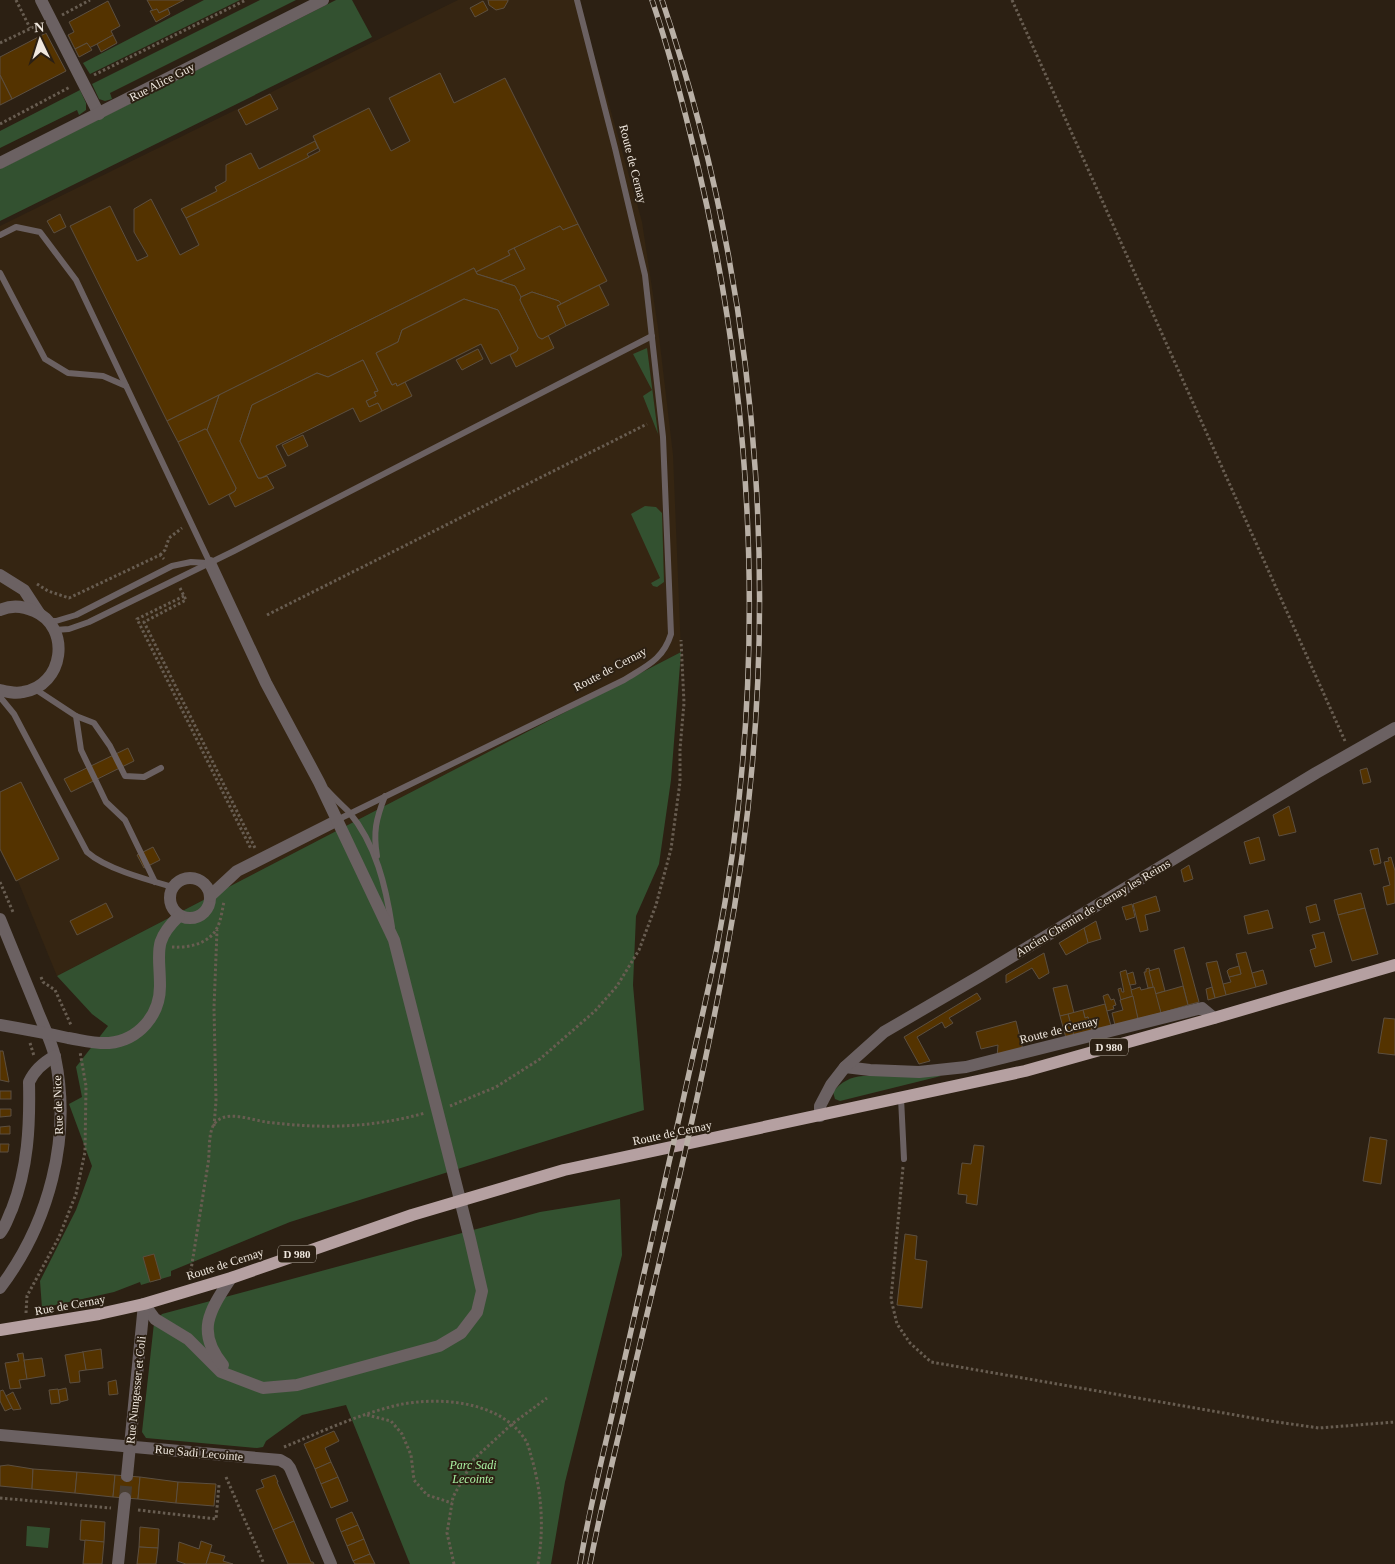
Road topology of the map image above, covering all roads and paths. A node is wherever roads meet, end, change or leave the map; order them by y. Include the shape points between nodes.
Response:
1 (16, 0) edge
2 (41, 0) edge
3 (90, 0) edge
4 (246, 0) edge
5 (323, 0) edge
6 (577, 0) edge
7 (1012, 0) edge
8 (51, 20) junction
9 (30, 28) junction
10 (0, 43) edge
11 (82, 81) junction
12 (99, 114) junction
13 (0, 124) edge
14 (0, 164) edge
15 (0, 235) edge
16 (0, 273) edge
17 (652, 336) junction
18 (126, 386) junction
19 (647, 424) dead end
20 (191, 524) junction
21 (160, 555) junction
22 (210, 563) junction
23 (172, 566) junction
24 (0, 575) edge
25 (32, 581) dead end
26 (0, 610) edge
27 (267, 615) dead end
28 (48, 622) junction
29 (671, 634) junction
30 (35, 689) junction
31 (0, 690) edge
32 (0, 697) edge
33 (76, 716) junction
34 (1395, 728) edge
35 (1350, 753) junction
36 (161, 768) dead end
37 (319, 782) junction
38 (385, 796) junction
39 (350, 813) junction
40 (336, 821) junction
41 (258, 860) junction
42 (379, 865) junction
43 (154, 882) junction
44 (173, 887) junction
45 (226, 893) dead end
46 (210, 896) junction
47 (179, 916) junction
48 (0, 918) edge
49 (217, 929) junction
50 (394, 940) junction
51 (159, 946) junction
52 (1395, 965) edge
53 (1214, 1018) junction
54 (0, 1025) edge
55 (47, 1034) junction
56 (54, 1056) junction
57 (845, 1067) junction
58 (901, 1098) junction
59 (447, 1107) dead end
60 (428, 1112) dead end
61 (820, 1116) junction
62 (214, 1126) junction
63 (904, 1159) joint
64 (0, 1233) edge
65 (231, 1278) junction
66 (0, 1288) edge
67 (187, 1291) junction
68 (144, 1304) junction
69 (0, 1330) edge
70 (240, 1380) junction
71 (547, 1398) dead end
72 (366, 1415) junction
73 (1395, 1422) edge
74 (512, 1424) junction
75 (0, 1435) edge
76 (130, 1446) junction
77 (276, 1460) junction
78 (127, 1476) tunnel mouth
79 (226, 1477) dead end
80 (126, 1498) tunnel mouth
81 (452, 1503) junction
82 (118, 1564) edge
83 (264, 1564) edge
84 (331, 1564) edge
85 (454, 1564) edge
86 (538, 1564) edge

1 - 9 path
2 - 8 street
3 - 8 path
4 - 11 path
5 - 12 street, Rue Alice Guy
6 - 17 lane, Route de Cernay via 645,275
7 - 35 path
8 - 9 path
8 - 11 street
9 - 10 path
11 - 12 street
11 - 13 path
12 - 14 street, Rue Alice Guy
15 - 18 lane via 16,227 40,232 76,280
16 - 18 lane via 45,360 68,373 103,376
17 - 22 lane
17 - 29 lane, Route de Cernay via 663,437
18 - 20 lane
19 - 27 path
20 - 21 path via 169,538
20 - 22 lane
21 - 23 path
21 - 25 path via 69,598
22 - 23 lane
22 - 28 lane via 89,622 69,629
22 - 37 street via 266,683
23 - 28 lane via 76,615
24 - 28 street via 24,590
26 - 28 street via 16,606 28,608
28 - 30 street via 59,646 57,664 52,674
29 - 38 lane, Route de Cernay via 667,647 657,659 624,680
29 - 59 path via 681,639 682,653 684,703 680,782 671,849 656,905 639,950 617,986 595,1011 540,1059 496,1087
30 - 31 street via 12,693
30 - 33 lane
32 - 43 lane via 14,714 87,852 106,864
33 - 36 lane via 94,723 125,776 144,777
33 - 43 lane via 81,750 106,802 125,820
34 - 35 street, Ancien Chemin de Cernay les Reims
35 - 57 street, Ancien Chemin de Cernay les Reims via 884,1032
37 - 39 lane
37 - 40 street
38 - 39 lane, Route de Cernay
38 - 42 lane via 374,838
39 - 40 lane, Route de Cernay
39 - 42 lane
40 - 41 street
40 - 50 street
41 - 41 path via 137,620 184,596 186,600 144,622
41 - 46 street via 237,871
42 - 50 lane
43 - 44 lane
44 - 46 street via 182,880 194,879 205,885
44 - 47 street via 169,900
45 - 49 path
46 - 47 street via 207,908 198,917
47 - 51 street via 164,933
48 - 55 street, Rue de Nice
49 - 51 path via 203,942 182,948
49 - 62 path
50 - 70 street via 482,1291 477,1312 461,1333 439,1346 297,1385 263,1388
51 - 55 street via 157,1006 134,1035 102,1043
52 - 53 main road, Route de Cernay / D 980
53 - 57 street, Route de Cernay via 1202,1008 966,1066 919,1072
53 - 58 main road, Route de Cernay / D 980 via 1025,1071
54 - 55 street
55 - 56 street, Rue de Nice
56 - 64 street via 34,1073 29,1082 28,1146 24,1170
56 - 66 street, Rue de Nice via 60,1099 56,1160 46,1200 31,1238
57 - 61 street, Ancien Chemin de Cernay les Reims via 820,1106
58 - 61 main road, Route de Cernay / D 980
58 - 63 lane
60 - 62 path via 372,1125 302,1126 226,1117
61 - 65 main road, Route de Cernay / D 980 via 564,1170 327,1243
62 - 67 path
63 - 73 path via 891,1299 897,1324 910,1343 931,1362 1270,1422 1319,1428
65 - 67 main road, Route de Cernay / D 980
65 - 70 street via 214,1305 207,1325 214,1351 222,1364
67 - 68 main road, Route de Cernay / D 980
68 - 69 main road, Rue de Cernay / D 980
68 - 70 street via 155,1319 188,1339 221,1372
68 - 76 street, Rue Nungesser et Coli
71 - 74 path
72 - 74 path via 399,1405 435,1401 466,1404 501,1416
72 - 77 path via 283,1447
72 - 81 path via 391,1421 402,1434 411,1455 414,1480 427,1494
74 - 81 path via 474,1459
74 - 86 path via 526,1442 536,1477 542,1514
75 - 76 street, Rue Sadi Lecointe
76 - 77 street, Rue Sadi Lecointe
76 - 78 street, Rue Nungesser et Coli
77 - 84 street via 290,1468
79 - 83 path
80 - 82 street
81 - 85 path via 446,1533

